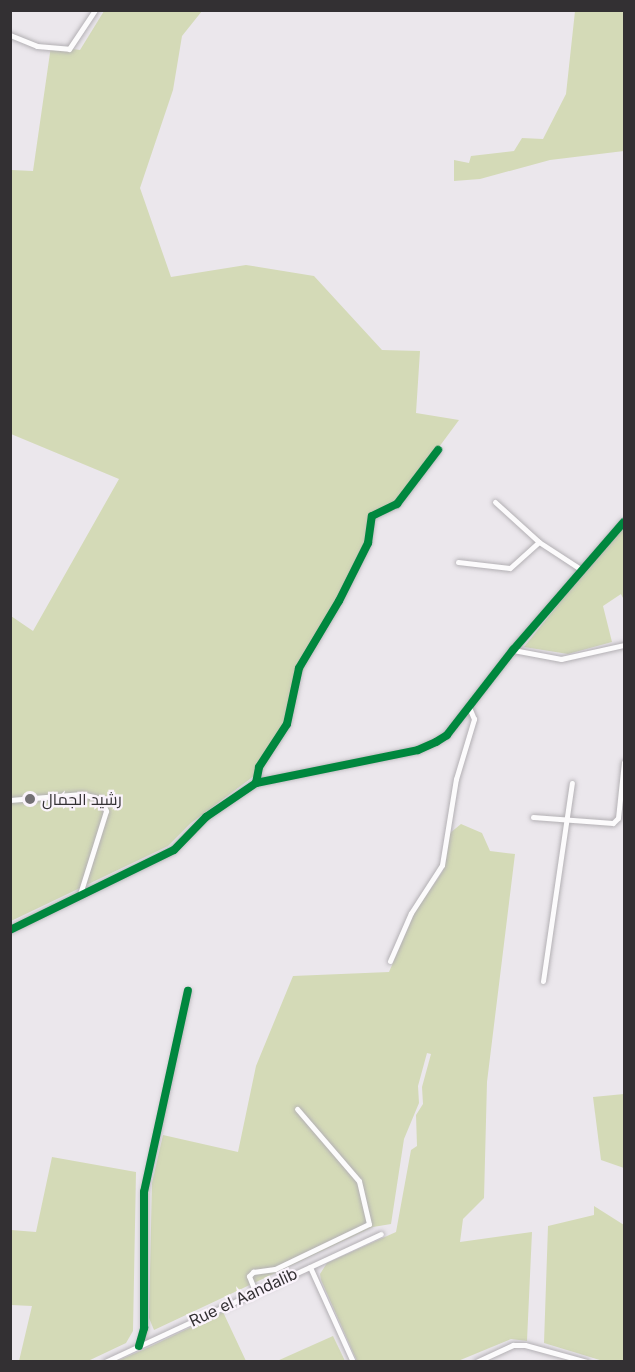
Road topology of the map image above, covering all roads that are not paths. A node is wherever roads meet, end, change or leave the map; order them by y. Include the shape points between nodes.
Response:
1 (95, 10) edge
2 (10, 35) edge
3 (438, 450) dead end
4 (495, 502) dead end
5 (624, 522) edge
6 (539, 542) junction
7 (458, 562) dead end
8 (582, 570) junction
9 (624, 645) edge
10 (513, 650) junction
11 (469, 707) junction
12 (624, 762) edge
13 (256, 783) junction
14 (572, 783) dead end
15 (10, 800) edge
16 (534, 817) dead end
17 (568, 820) junction
18 (79, 897) junction
19 (10, 930) edge
20 (390, 961) dead end
21 (543, 981) dead end
22 (188, 991) dead end
23 (297, 1110) dead end
24 (381, 1234) dead end
25 (310, 1267) junction
26 (255, 1291) junction
27 (144, 1328) junction
28 (155, 1338) junction
29 (139, 1346) junction
30 (105, 1362) edge
31 (353, 1362) edge
32 (476, 1362) edge
33 (587, 1362) edge

1 - 2 street via 69,49 37,46
3 - 13 street via 398,504 372,516 368,543 302,662 287,724 259,767
4 - 6 street
5 - 8 street
6 - 7 street via 510,568
6 - 8 street
8 - 10 street
9 - 10 street via 561,659
10 - 11 street
11 - 13 street via 447,735 418,750
11 - 20 street via 474,719 456,779 442,865 411,913
12 - 17 street via 616,821
13 - 18 street via 206,817 174,850
14 - 17 street
15 - 18 street via 82,794 101,799 105,817
16 - 17 street
17 - 21 street
18 - 19 street
22 - 27 street via 144,1192
23 - 26 street via 359,1180 369,1224 275,1269 253,1272 249,1276
24 - 25 street, Rue el Aandalib
25 - 26 street, Rue el Aandalib
25 - 31 street
26 - 28 street, Rue el Aandalib
27 - 28 street
27 - 29 street
28 - 29 street, Rue el Aandalib
29 - 30 street, Rue el Aandalib
32 - 33 street via 513,1345

